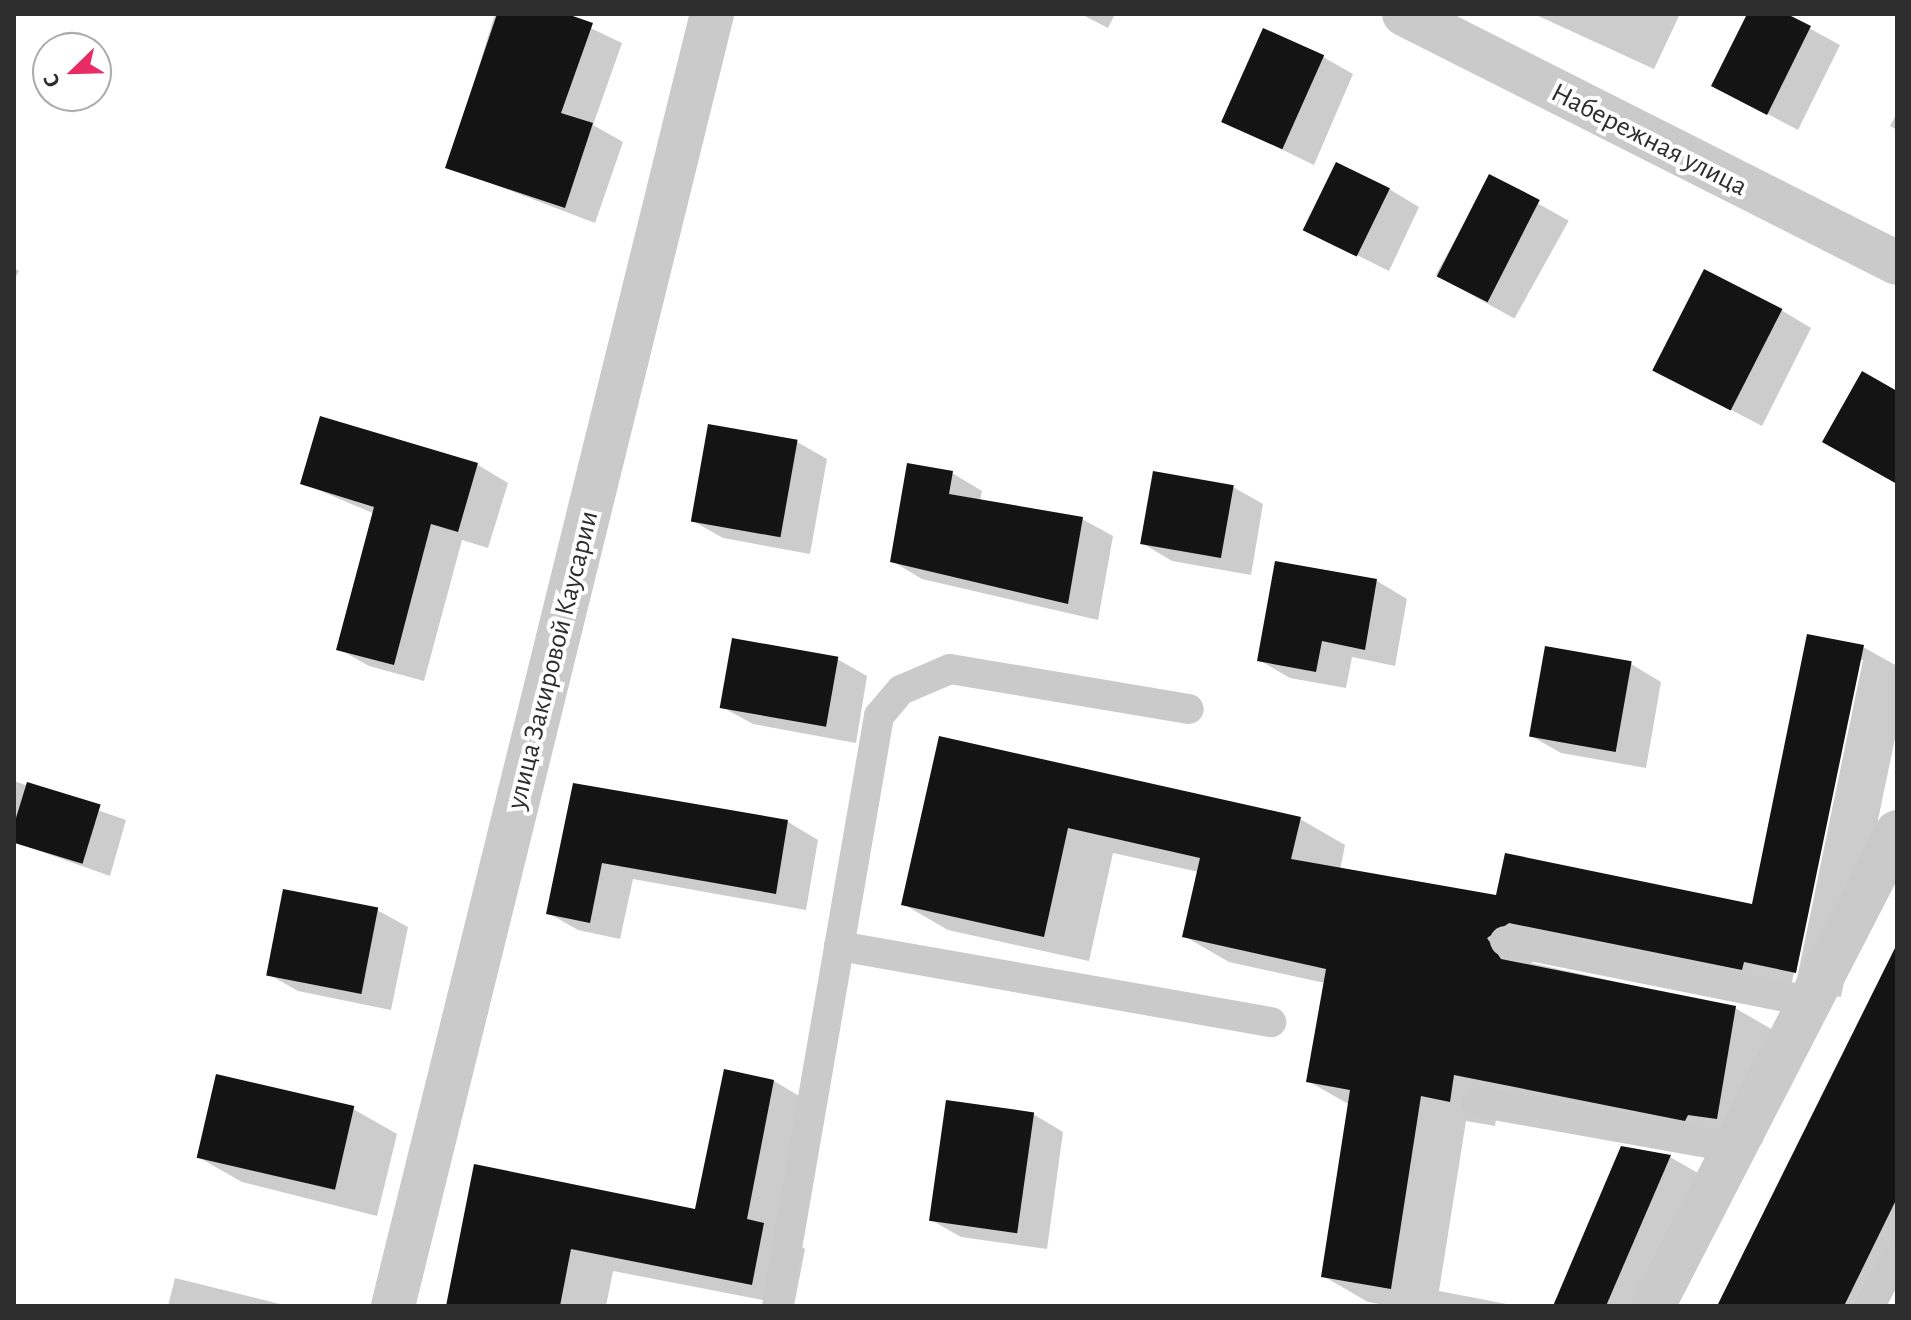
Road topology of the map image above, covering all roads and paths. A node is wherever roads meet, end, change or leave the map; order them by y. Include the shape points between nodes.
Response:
1 (712, 14) edge
2 (1404, 14) edge
3 (1897, 263) edge
4 (1189, 709) dead end
5 (1897, 832) edge
6 (1505, 941) dead end
7 (839, 946) junction
8 (1809, 1002) junction
9 (1271, 1022) dead end
10 (1477, 1102) dead end
11 (1734, 1148) junction
12 (1897, 1254) edge
13 (393, 1306) edge
14 (777, 1306) edge
15 (1653, 1306) edge
16 (1870, 1306) edge

1 - 13 street, улица Закировой Каусарии
2 - 3 street, Набережная улица
4 - 7 lane via 950,669 901,690 879,716
5 - 8 street
6 - 8 lane
7 - 9 lane
7 - 14 lane
8 - 11 street
10 - 11 lane
11 - 15 street
12 - 16 lane

